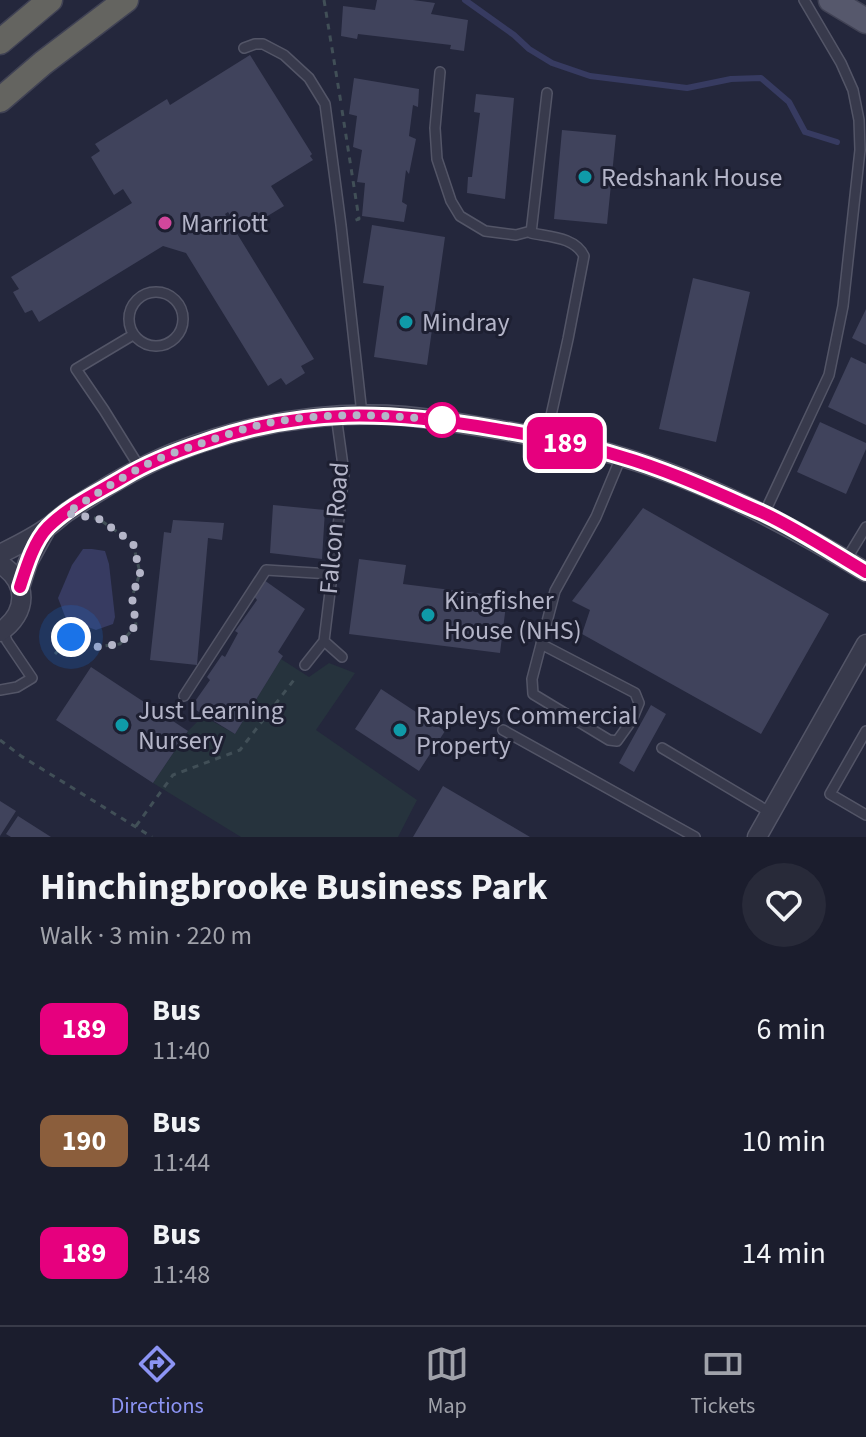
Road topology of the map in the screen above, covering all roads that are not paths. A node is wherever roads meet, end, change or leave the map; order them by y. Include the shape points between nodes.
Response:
1 (50, 0) edge
2 (126, 0) edge
3 (804, 0) edge
4 (831, 0) edge
5 (866, 21) edge
6 (0, 42) edge
7 (244, 48) dead end
8 (440, 72) dead end
9 (547, 93) dead end
10 (0, 100) edge
11 (531, 231) junction
12 (133, 335) junction
13 (362, 414) junction
14 (336, 415) junction
15 (546, 438) junction
16 (621, 457) junction
17 (140, 468) junction
18 (764, 514) junction
19 (866, 527) edge
20 (46, 529) junction
21 (0, 554) edge
22 (846, 560) junction
23 (0, 564) edge
24 (866, 572) edge
25 (331, 574) junction
26 (20, 587) junction
27 (1, 631) edge
28 (324, 641) junction
29 (541, 644) junction
30 (866, 644) edge
31 (342, 657) dead end
32 (305, 665) road end
33 (860, 668) edge
34 (0, 690) edge
35 (184, 696) dead end
36 (503, 730) dead end
37 (866, 731) edge
38 (662, 748) dead end
39 (771, 813) junction
40 (866, 815) edge
41 (693, 836) edge
42 (757, 837) edge

1 - 6 highway
2 - 10 highway
3 - 18 lane via 853,90 860,150 843,306 829,375
4 - 5 main road
7 - 13 lane via 263,44 284,55 309,78 325,104
8 - 11 lane via 437,159 451,201 460,216 485,231
9 - 11 lane
11 - 15 lane via 571,241 584,256
12 - 12 lane via 129,313 144,294 171,295 180,305 184,323 176,340 150,346
12 - 17 lane via 76,369
13 - 14 street
13 - 15 street
14 - 17 street via 267,423
14 - 25 lane, Falcon Road via 344,473
15 - 16 street
16 - 18 street
16 - 29 lane via 596,517 555,591
17 - 20 street
18 - 22 street
19 - 22 lane
20 - 21 street
20 - 26 street
22 - 24 street
23 - 26 street
25 - 28 lane, Falcon Road
25 - 35 lane via 266,570
26 - 27 street via 20,611
27 - 34 lane via 32,678
28 - 31 lane
28 - 32 lane
29 - 29 lane via 533,694 617,741 639,703 635,693
30 - 33 street
33 - 39 street
36 - 41 lane
37 - 40 lane via 830,794
38 - 39 lane
39 - 42 street

